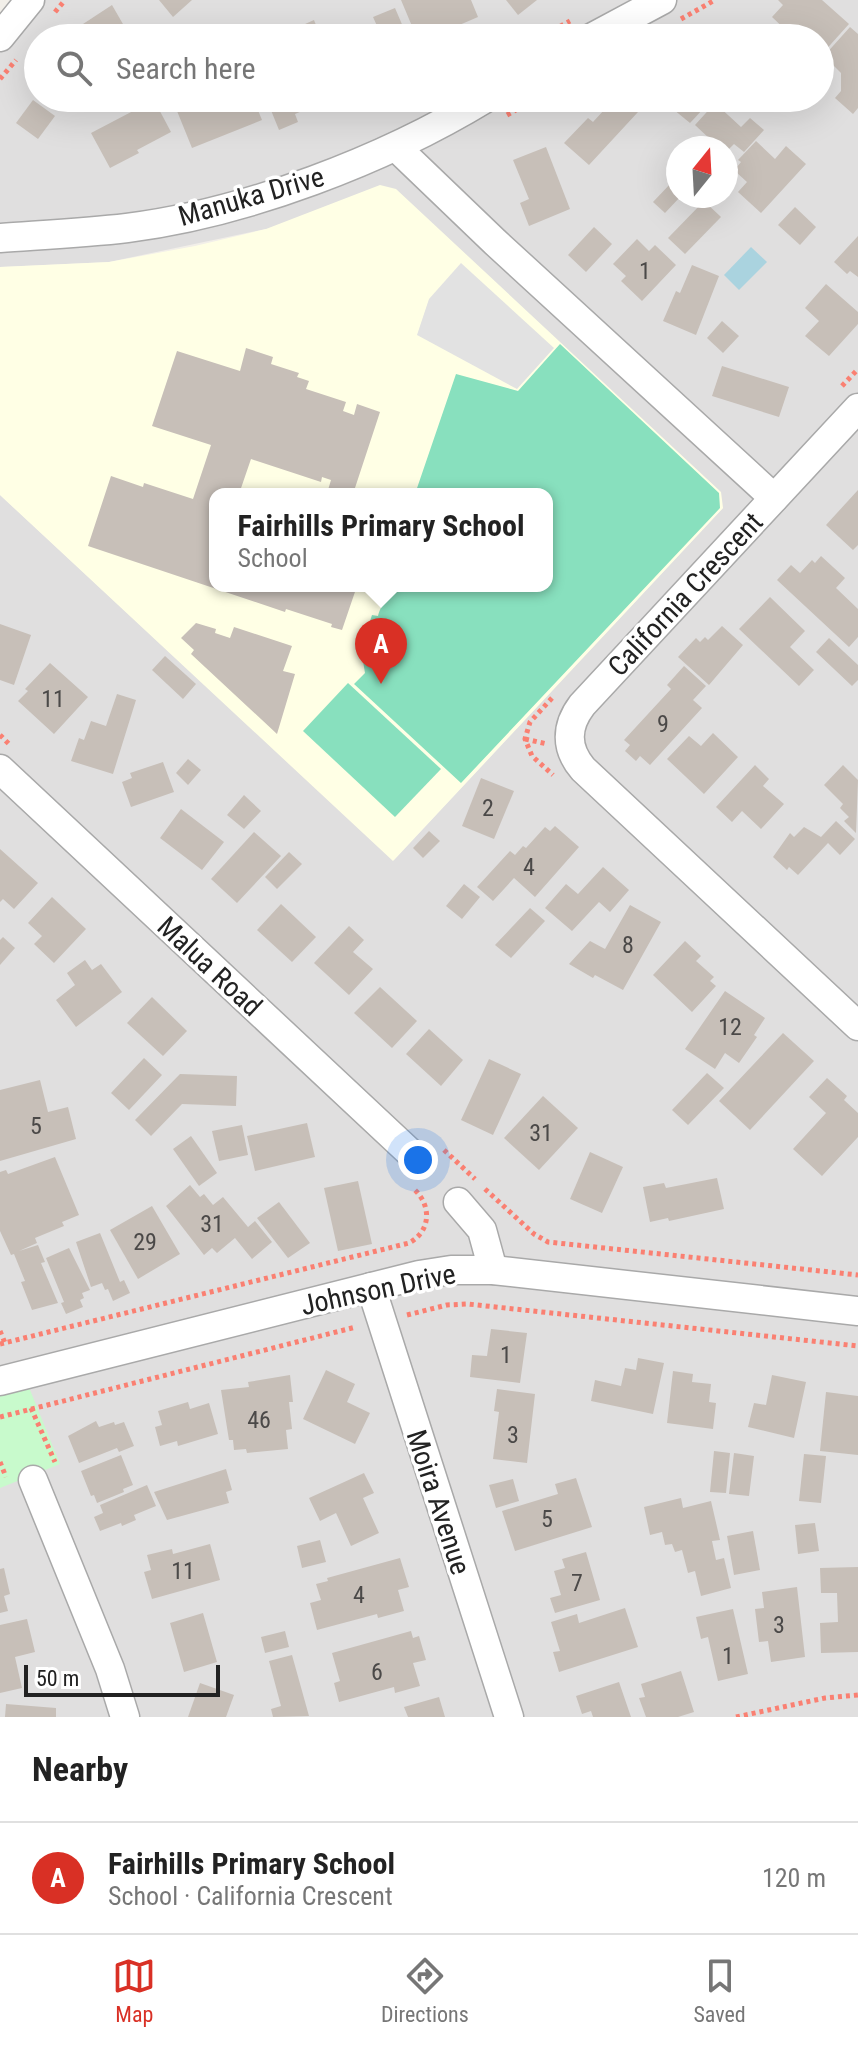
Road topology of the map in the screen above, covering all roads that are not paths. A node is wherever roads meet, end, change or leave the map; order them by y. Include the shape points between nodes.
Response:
1 (30, 0) edge
2 (662, 0) edge
3 (617, 24) edge
4 (0, 37) edge
5 (460, 112) edge
6 (396, 147) junction
7 (0, 238) edge
8 (858, 408) edge
9 (774, 498) junction
10 (0, 769) edge
11 (858, 1026) edge
12 (420, 1162) dead end
13 (458, 1202) dead end
14 (493, 1270) junction
15 (371, 1287) junction
16 (858, 1311) edge
17 (0, 1381) edge
18 (33, 1480) dead end
19 (125, 1717) edge
20 (509, 1717) edge

1 - 4 street
2 - 3 street
5 - 6 street, Manuka Drive
6 - 7 street, Manuka Drive via 289,188 181,218 129,228
6 - 9 street, California Crescent
8 - 9 street
9 - 11 street, California Crescent via 582,705 569,727 569,743 583,769
10 - 12 street, Malua Road
13 - 14 street via 482,1230
14 - 15 street, Johnson Drive via 451,1270
14 - 16 street, Johnson Drive
15 - 17 street, Johnson Drive
15 - 20 street, Moira Avenue
18 - 19 street

